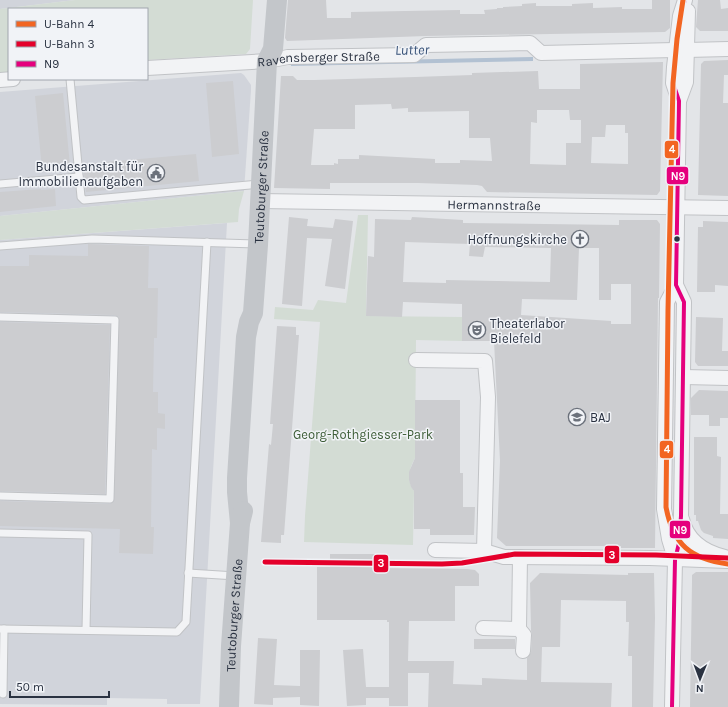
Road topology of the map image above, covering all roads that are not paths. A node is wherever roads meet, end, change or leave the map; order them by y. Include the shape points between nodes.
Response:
1 (263, 0) edge
2 (277, 0) edge
3 (686, 0) edge
4 (728, 49) edge
5 (681, 50) junction
6 (267, 61) junction
7 (148, 68) edge
8 (70, 80) edge
9 (79, 177) junction
10 (0, 184) edge
11 (260, 192) junction
12 (678, 207) junction
13 (728, 208) edge
14 (207, 242) junction
15 (258, 245) junction
16 (0, 246) edge
17 (676, 285) junction
18 (0, 317) edge
19 (416, 360) dead end
20 (684, 377) junction
21 (728, 378) edge
22 (0, 496) edge
23 (681, 516) junction
24 (0, 533) edge
25 (436, 550) dead end
26 (484, 551) junction
27 (520, 557) junction
28 (728, 558) edge
29 (675, 560) junction
30 (728, 561) edge
31 (188, 573) junction
32 (236, 576) junction
33 (483, 628) dead end
34 (2, 629) edge
35 (519, 629) junction
36 (86, 630) junction
37 (523, 651) dead end
38 (2, 694) dead end
39 (229, 707) edge
40 (672, 707) edge

1 - 6 street, Teutoburger Straße via 260,49
2 - 6 street, Teutoburger Straße via 273,49
3 - 5 street via 688,30
4 - 5 street, Ravensberger Straße
5 - 6 street, Ravensberger Straße via 541,53 530,43 432,44 426,45 414,55 288,57
5 - 12 street via 686,82 679,101
6 - 7 street, Ravensberger Straße
6 - 11 street, Teutoburger Straße
8 - 9 lane
9 - 10 lane
9 - 11 lane via 80,197 84,200
11 - 12 street, Hermannstraße
11 - 15 street, Teutoburger Straße
12 - 13 street, Hermannstraße
12 - 17 street
14 - 15 lane
14 - 16 lane via 92,239
14 - 31 lane
15 - 32 street, Teutoburger Straße via 253,313 246,337 237,478 240,524
17 - 20 street via 684,302
17 - 29 street via 667,302 664,509
18 - 22 lane via 115,320 110,499
19 - 26 street via 485,361 488,397
20 - 21 street
20 - 23 street
23 - 28 street via 686,530 696,544
23 - 29 street
24 - 36 lane via 88,535
25 - 26 street
26 - 27 street via 499,556
27 - 29 street
27 - 35 street
29 - 30 street
29 - 40 street
31 - 32 lane
31 - 36 lane via 186,622 177,632
32 - 39 street, Teutoburger Straße
33 - 35 street
34 - 36 lane
34 - 38 lane
35 - 37 street via 524,635

